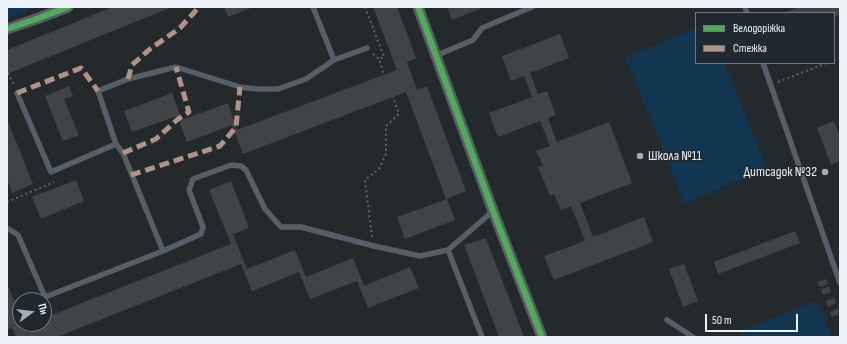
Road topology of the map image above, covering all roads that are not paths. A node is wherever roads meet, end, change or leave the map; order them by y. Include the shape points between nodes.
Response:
1 (68, 7) edge
2 (313, 7) edge
3 (418, 7) edge
4 (532, 7) edge
5 (7, 29) edge
6 (367, 48) road end
7 (435, 56) junction
8 (334, 60) junction
9 (763, 64) edge
10 (17, 93) road end
11 (116, 144) junction
12 (494, 211) junction
13 (7, 228) edge
14 (448, 250) junction
15 (163, 251) junction
16 (840, 283) edge
17 (667, 320) dead end
18 (482, 337) edge
19 (542, 337) edge
20 (693, 337) edge

1 - 5 street
2 - 8 lane
3 - 7 street
4 - 7 lane via 482,28 473,40
6 - 8 lane
7 - 12 street
8 - 11 lane via 306,79 278,89 240,87 176,67 128,79 98,92
9 - 16 lane
10 - 11 lane via 51,172
11 - 15 lane via 123,153
12 - 14 lane
12 - 19 street
13 - 15 lane via 18,235 45,297
14 - 15 lane via 420,256 301,227 281,227 265,209 246,170 231,164 193,179 189,190 203,226 201,234
14 - 18 lane
17 - 20 lane

